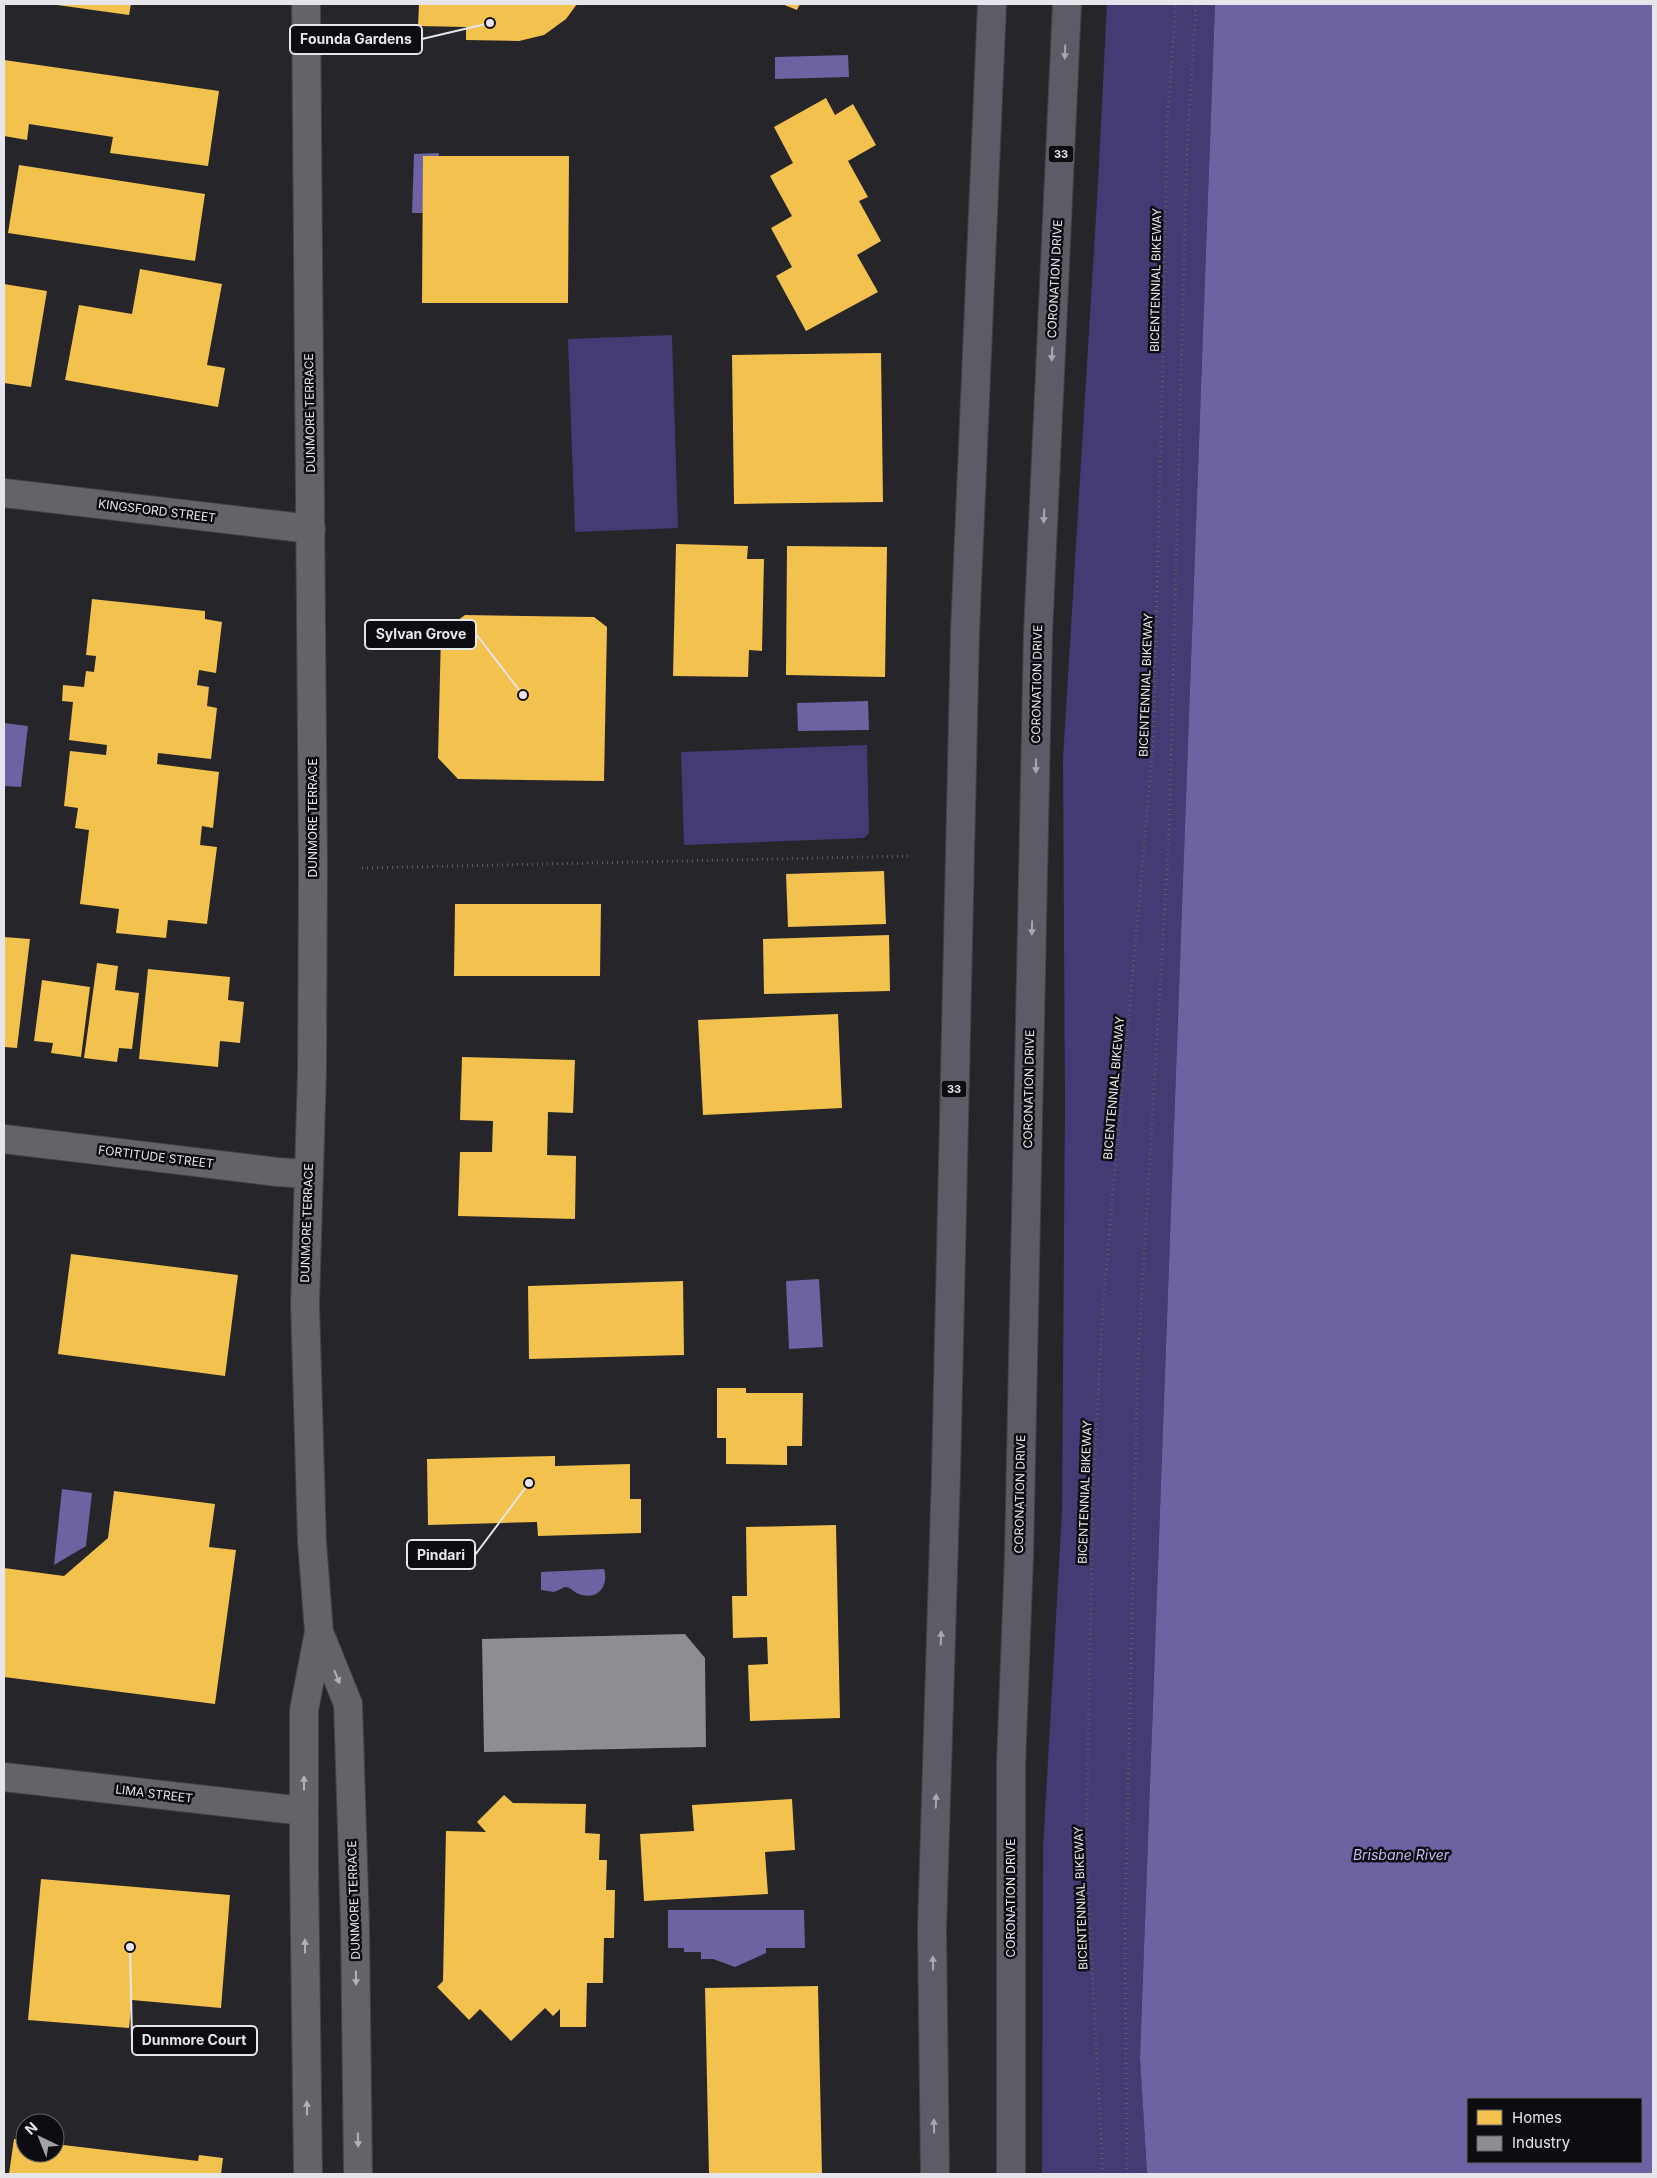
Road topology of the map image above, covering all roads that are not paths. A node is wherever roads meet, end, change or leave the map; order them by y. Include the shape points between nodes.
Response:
1 (306, 4) edge
2 (992, 4) edge
3 (1067, 4) edge
4 (4, 493) edge
5 (311, 530) junction
6 (4, 1139) edge
7 (309, 1174) junction
8 (319, 1632) junction
9 (4, 1777) edge
10 (304, 1812) junction
11 (308, 2174) edge
12 (358, 2174) edge
13 (935, 2174) edge
14 (1011, 2174) edge

1 - 5 street, DUNMORE TERRACE
13 -> 2 highway, 33 via 932,1930 965,632
3 -> 14 highway, CORONATION DRIVE / 33 via 1038,634 1020,1537 1011,1765
4 - 5 street, KINGSFORD STREET
5 - 7 street, DUNMORE TERRACE via 312,1071
6 - 7 street, FORTITUDE STREET
7 - 8 street, DUNMORE TERRACE via 305,1304 312,1542
10 -> 8 street, DUNMORE TERRACE via 304,1710
8 -> 12 street, DUNMORE TERRACE via 348,1704
9 - 10 street, LIMA STREET
11 -> 10 street, DUNMORE TERRACE

